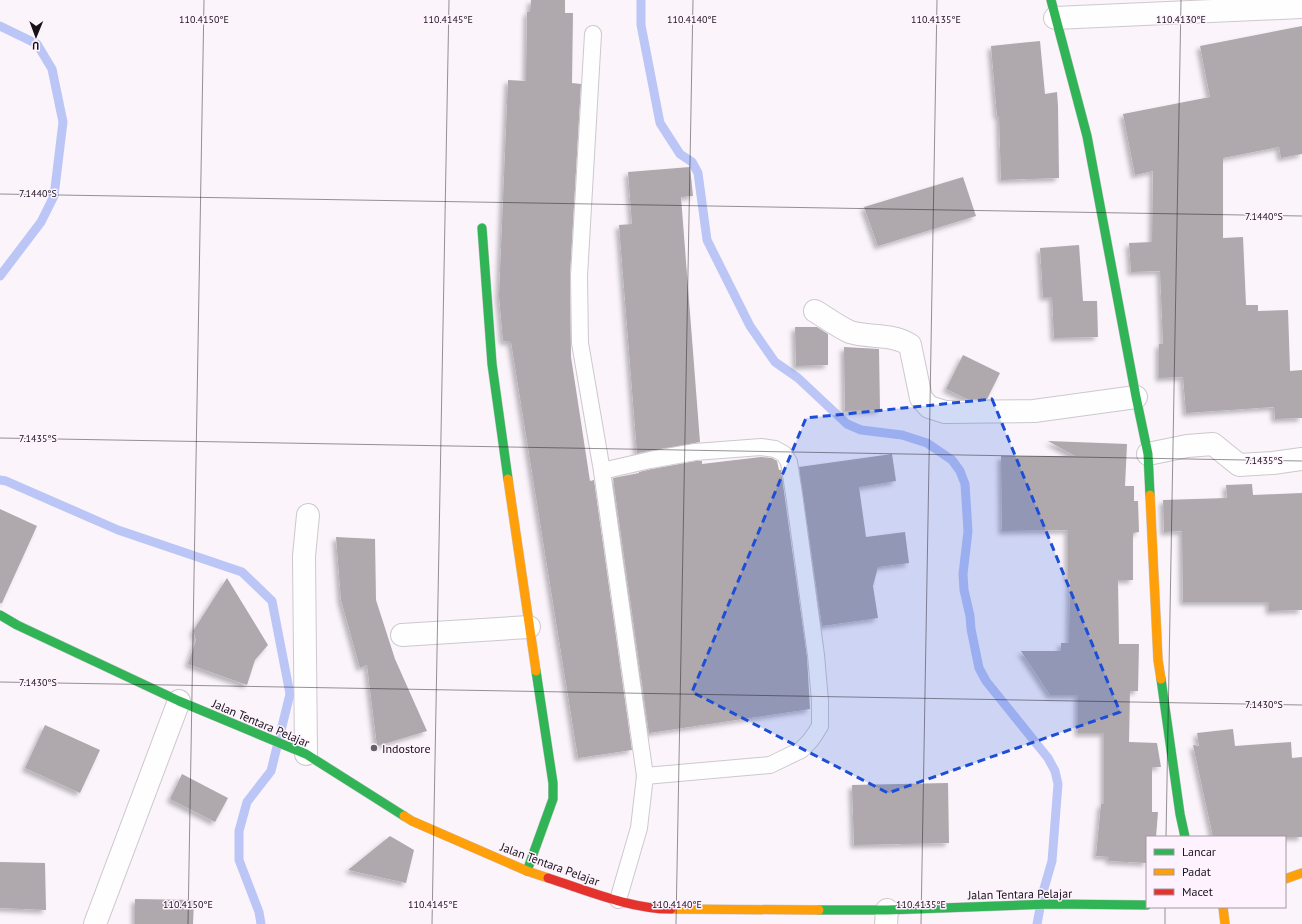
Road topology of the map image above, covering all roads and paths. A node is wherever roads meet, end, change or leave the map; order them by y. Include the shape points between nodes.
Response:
1 (1302, 7) edge
2 (1053, 9) edge
3 (593, 34) dead end
4 (482, 228) dead end
5 (815, 311) dead end
6 (1136, 397) junction
7 (1148, 454) junction
8 (1302, 459) edge
9 (602, 471) junction
10 (308, 515) dead end
11 (0, 615) edge
12 (529, 627) junction
13 (402, 635) dead end
14 (178, 701) junction
15 (297, 751) junction
16 (645, 776) junction
17 (1185, 836) edge
18 (527, 871) junction
19 (1302, 873) edge
20 (1286, 879) edge
21 (618, 900) junction
22 (1146, 905) edge
23 (1223, 908) edge
24 (842, 917) edge
25 (886, 917) edge
26 (95, 924) edge
27 (1225, 924) edge

1 - 2 street
2 - 6 street via 1087,136
3 - 9 lane via 579,276 580,343
4 - 12 street via 492,364
5 - 6 street via 850,332 897,339 910,345 921,398 929,407 945,412 1034,411
6 - 7 street
7 - 8 street via 1213,444 1239,466
7 - 17 street via 1158,660
9 - 16 lane
9 - 16 lane via 695,452 761,447 775,449 787,458 794,494 816,655 820,726 816,734 801,750 770,765
10 - 15 street via 304,556
11 - 14 street, Jalan Tentara Pelajar
12 - 13 street
12 - 18 street via 551,766 553,799
14 - 15 street, Jalan Tentara Pelajar
14 - 26 street
15 - 18 street, Jalan Tentara Pelajar via 412,821
16 - 21 lane via 639,828
18 - 21 street, Jalan Tentara Pelajar
19 - 20 street
21 - 24 street, Jalan Tentara Pelajar via 656,909
22 - 25 street, Jalan Tentara Pelajar via 1051,904
23 - 27 street
24 - 25 street, Jalan Tentara Pelajar

